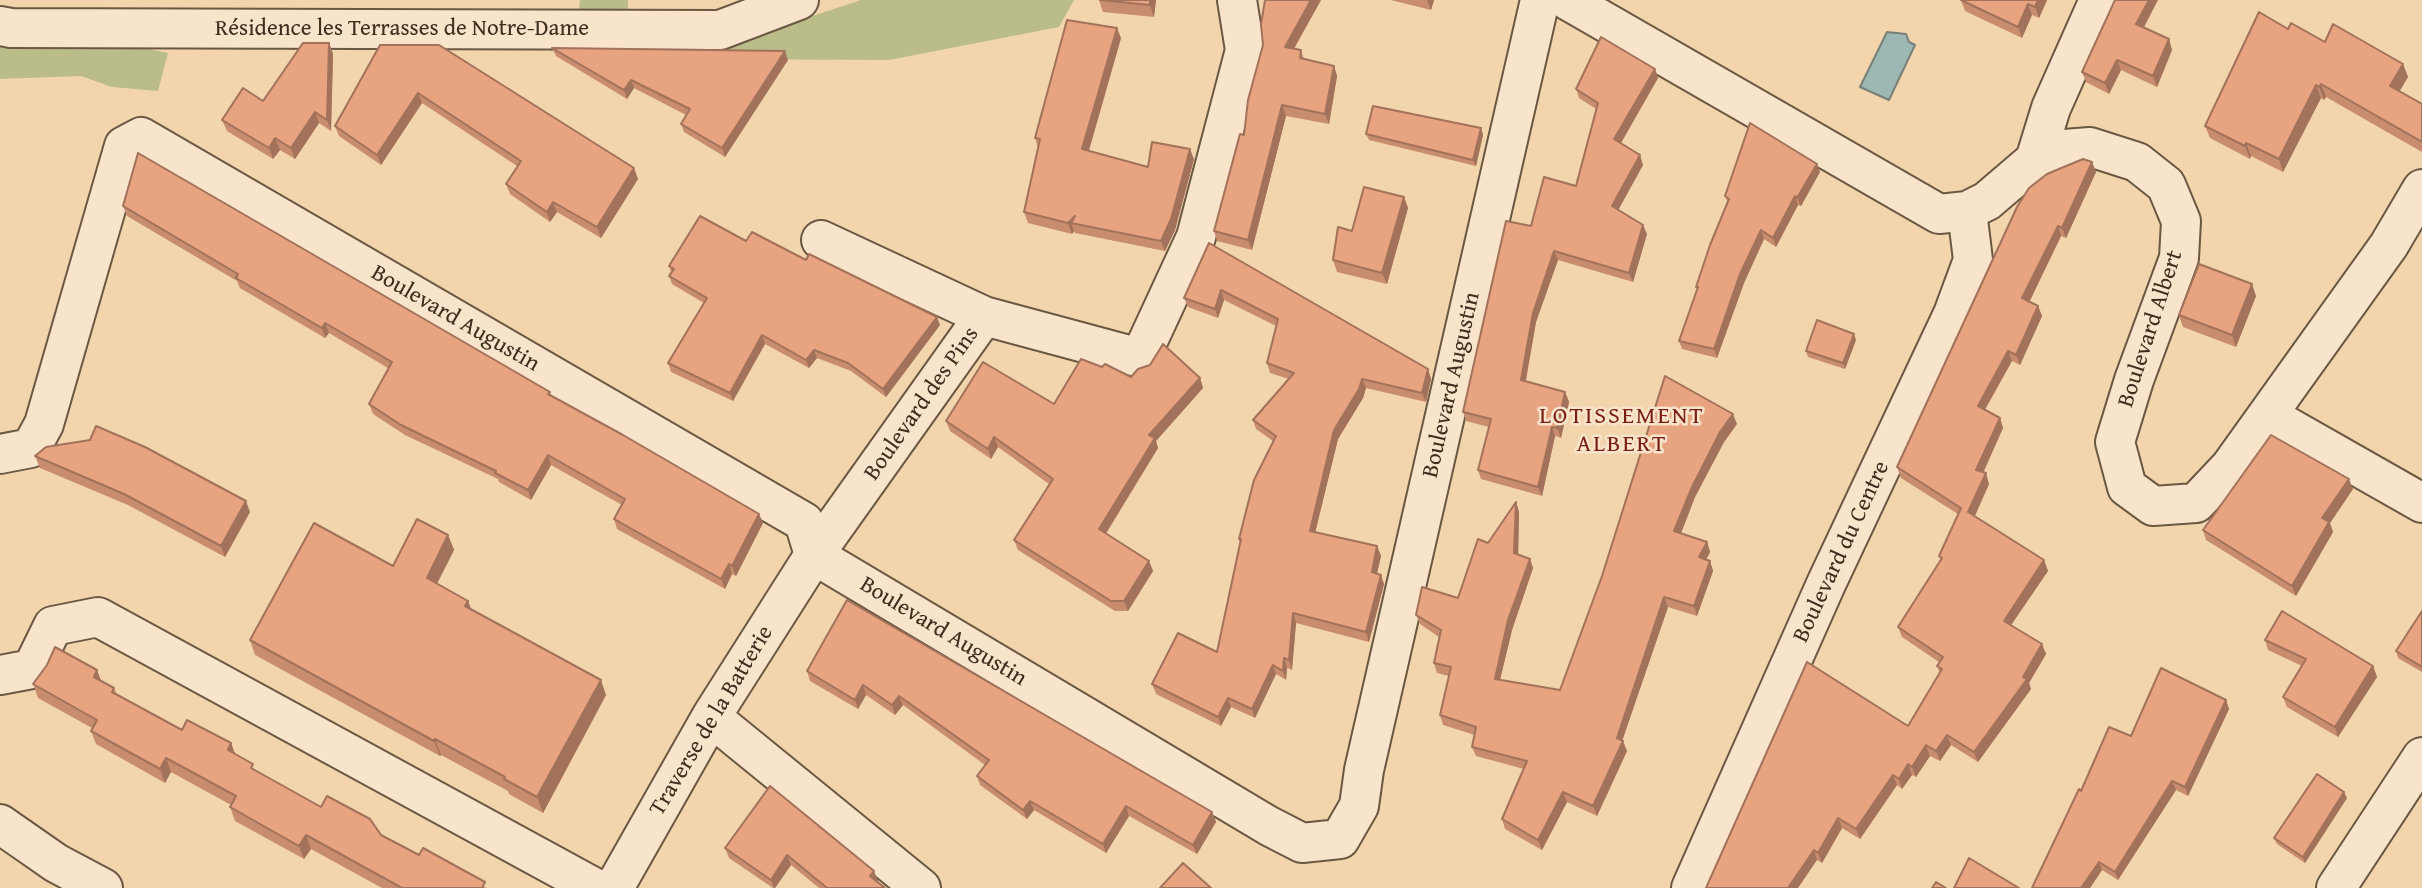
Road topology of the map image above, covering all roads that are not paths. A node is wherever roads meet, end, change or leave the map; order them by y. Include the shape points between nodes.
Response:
1 (799, 0) edge
2 (1237, 0) edge
3 (1540, 0) edge
4 (1567, 0) edge
5 (2099, 0) edge
6 (0, 26) edge
7 (2035, 160) junction
8 (2422, 189) edge
9 (1967, 211) junction
10 (821, 240) dead end
11 (984, 316) junction
12 (2269, 416) junction
13 (0, 454) edge
14 (2422, 503) edge
15 (814, 555) junction
16 (0, 675) edge
17 (710, 717) junction
18 (2422, 757) edge
19 (0, 824) edge
20 (103, 888) edge
21 (595, 888) edge
22 (614, 888) edge
23 (921, 888) edge
24 (1690, 888) edge
25 (2336, 888) edge

1 - 6 street, Résidence les Terrasses de Notre-Dame via 720,30
2 - 11 street, Boulevard des Pins via 1245,50 1196,237 1140,358
3 - 15 street, Boulevard Augustin via 1359,806 1340,839 1302,843
4 - 9 street via 1939,214
5 - 7 street via 2051,108
7 - 9 street, Boulevard Albert via 1987,201
7 - 12 street, Boulevard Albert via 2064,149 2090,147 2137,162 2166,185 2181,221 2179,258 2115,442 2127,487 2154,506 2196,503
8 - 12 street, Boulevard Albert via 2389,245
9 - 24 street, Boulevard du Centre via 1973,260 1953,314
10 - 11 street
11 - 15 street, Boulevard des Pins
12 - 14 street
13 - 15 street, Boulevard Augustin via 31,448 44,424 124,146 141,137 804,522
15 - 17 street, Traverse de la Batterie
16 - 21 street via 32,669 53,626 99,617
17 - 22 street, Traverse de la Batterie
17 - 23 street
18 - 25 street
19 - 20 street via 56,863

